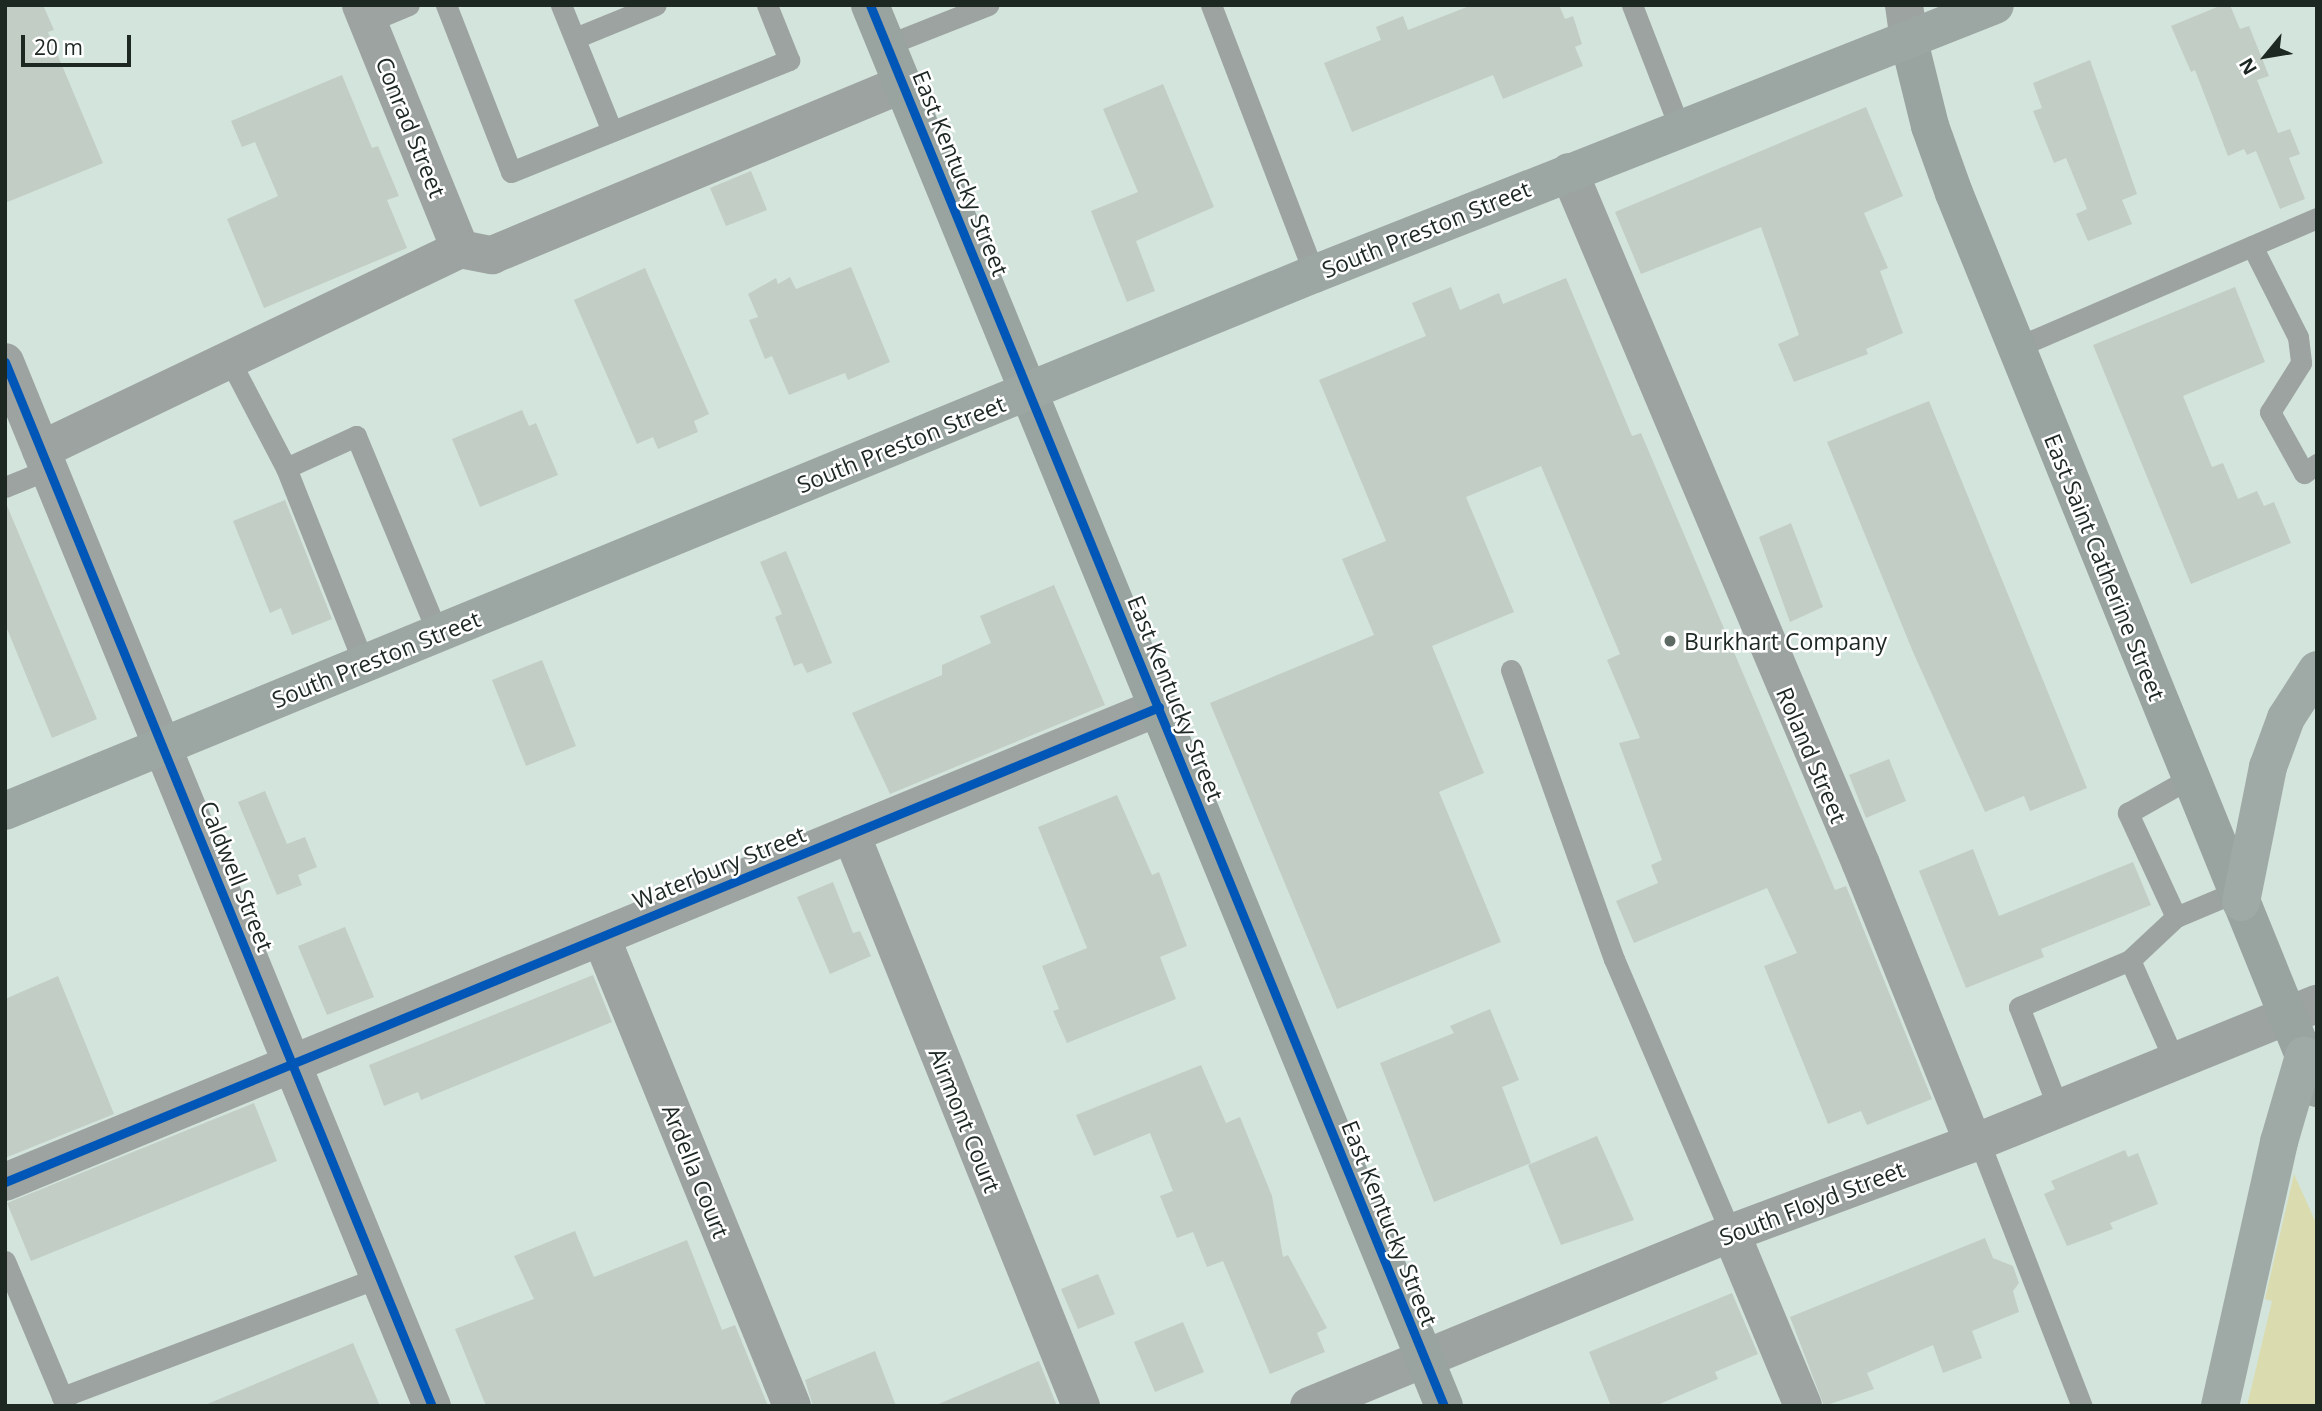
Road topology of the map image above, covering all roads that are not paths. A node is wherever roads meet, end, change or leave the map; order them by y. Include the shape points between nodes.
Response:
1 (409, 5) edge
2 (446, 5) edge
3 (561, 5) edge
4 (656, 5) edge
5 (767, 5) edge
6 (870, 5) edge
7 (988, 5) edge
8 (1211, 5) edge
9 (1632, 5) edge
10 (1994, 5) edge
11 (365, 14) edge
12 (1907, 23) edge
13 (575, 38) junction
14 (887, 46) junction
15 (903, 84) junction
16 (1680, 129) junction
17 (612, 131) junction
18 (1569, 172) junction
19 (2317, 218) edge
20 (2252, 246) junction
21 (460, 249) junction
22 (1314, 274) junction
23 (2015, 348) junction
24 (230, 360) junction
25 (5, 362) edge
26 (1030, 391) junction
27 (45, 460) junction
28 (2317, 464) edge
29 (286, 468) junction
30 (5, 487) edge
31 (438, 634) junction
32 (364, 664) junction
33 (1511, 670) dead end
34 (2317, 670) edge
35 (1159, 707) junction
36 (163, 746) junction
37 (2190, 778) junction
38 (5, 811) edge
39 (851, 834) junction
40 (2239, 897) junction
41 (2176, 917) junction
42 (601, 937) junction
43 (2130, 960) junction
44 (2302, 1011) edge
45 (293, 1061) junction
46 (2175, 1062) junction
47 (2310, 1072) edge
48 (2059, 1110) junction
49 (1976, 1142) junction
50 (5, 1182) edge
51 (1731, 1233) junction
52 (5, 1261) edge
53 (380, 1277) junction
54 (1425, 1359) junction
55 (64, 1401) edge
56 (432, 1406) edge
57 (792, 1406) edge
58 (1081, 1406) edge
59 (1309, 1406) edge
60 (1444, 1406) edge
61 (1803, 1406) edge
62 (2082, 1406) edge
63 (2220, 1406) edge

1 - 11 lane
2 - 17 lane via 511,172
3 - 13 lane
4 - 13 lane
5 - 17 lane via 789,60
6 - 14 street, East Kentucky Street
7 - 14 lane
8 - 22 lane
9 - 16 lane
10 - 12 main road, South Preston Street
11 - 21 street, Conrad Street
12 - 16 main road, South Preston Street
12 - 23 street, East Saint Catherine Street via 1947,175
13 - 17 lane
14 - 15 street, East Kentucky Street
15 - 21 street via 492,255
15 - 26 street, East Kentucky Street
16 - 18 main road, South Preston Street
18 - 22 main road, South Preston Street
18 - 49 street, Roland Street
19 - 20 lane
20 - 23 lane
20 - 28 lane via 2298,337 2301,363 2270,412 2304,473
21 - 24 street
22 - 26 main road, South Preston Street
23 - 37 street, East Saint Catherine Street
24 - 27 street
24 - 29 lane
25 - 27 street, Caldwell Street
26 - 31 main road, South Preston Street
26 - 35 street, East Kentucky Street
27 - 30 lane
27 - 36 street, Caldwell Street
29 - 31 lane via 356,436
29 - 32 lane
31 - 32 main road, South Preston Street
32 - 36 main road, South Preston Street
33 - 51 lane via 1614,959
34 - 40 highway via 2286,718 2268,767
35 - 39 street, Waterbury Street
35 - 54 street, East Kentucky Street
36 - 38 main road, South Preston Street
36 - 45 street, Caldwell Street
37 - 40 street, East Saint Catherine Street
37 - 41 lane via 2128,813
39 - 42 street, Waterbury Street
39 - 58 street, Airmont Court
40 - 41 lane
40 - 44 street, East Saint Catherine Street
41 - 43 lane
42 - 45 street, Waterbury Street
42 - 57 street, Ardella Court
43 - 46 lane
43 - 48 lane via 2019,1007
44 - 46 street, South Floyd Street
44 - 47 street, East Saint Catherine Street
45 - 50 street, Waterbury Street
45 - 53 street, Caldwell Street
46 - 48 street, South Floyd Street
47 - 63 highway via 2279,1142
48 - 49 street, South Floyd Street
49 - 51 street, South Floyd Street
49 - 62 lane
51 - 54 street, South Floyd Street
51 - 61 street
52 - 55 lane
53 - 55 lane
53 - 56 street, Caldwell Street
54 - 59 street, South Floyd Street
54 - 60 street, East Kentucky Street

